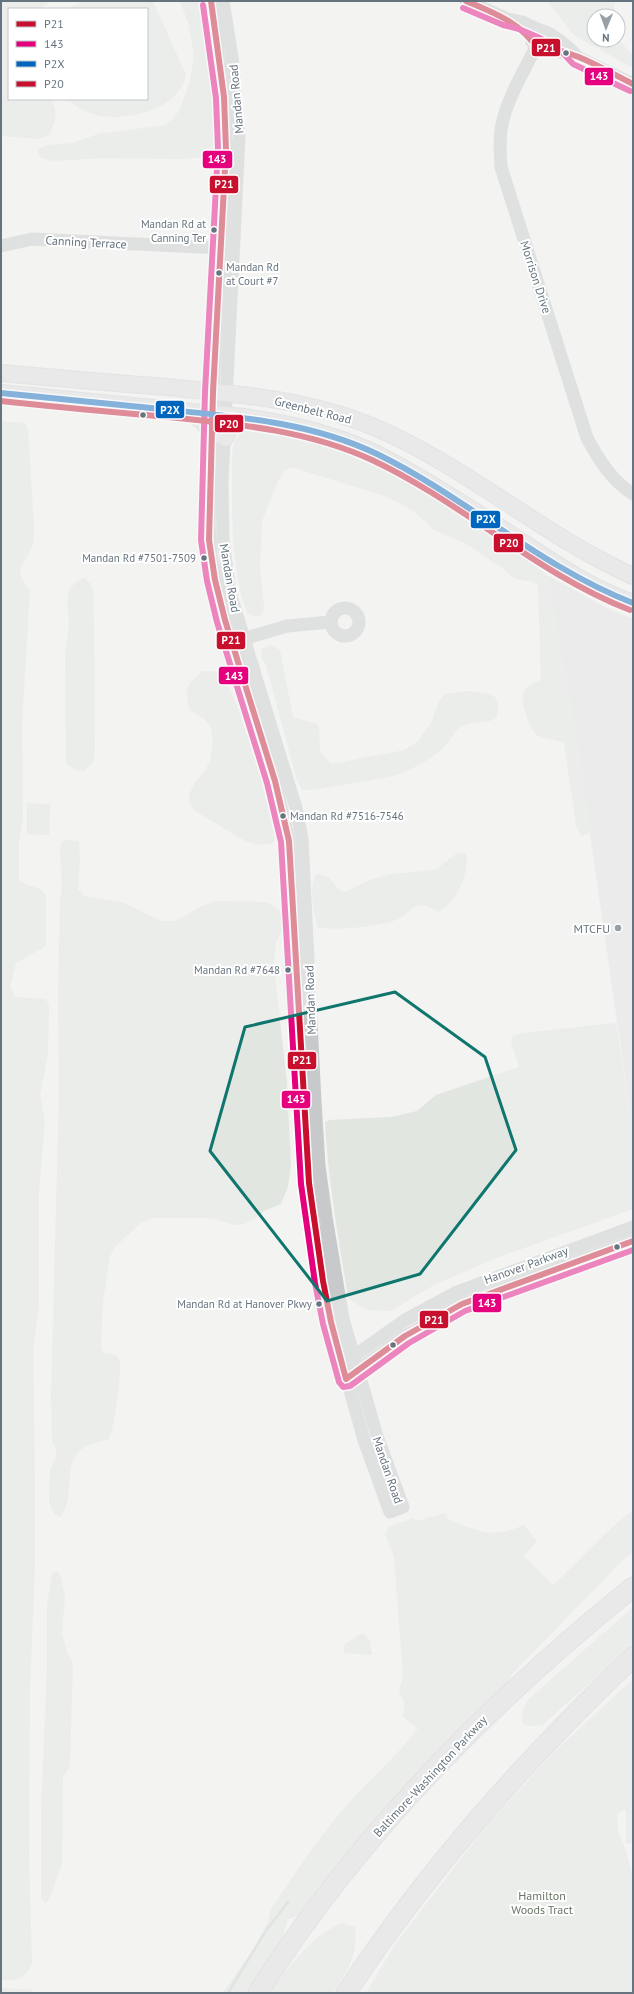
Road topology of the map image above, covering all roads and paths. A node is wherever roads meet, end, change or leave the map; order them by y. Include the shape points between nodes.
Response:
1 (211, 1) edge
2 (223, 1) edge
3 (466, 1) edge
4 (483, 4) edge
5 (540, 40) junction
6 (632, 85) edge
7 (1, 246) edge
8 (221, 248) junction
9 (1, 373) edge
10 (1, 393) edge
11 (220, 393) junction
12 (190, 412) junction
13 (220, 415) junction
14 (243, 417) junction
15 (219, 437) junction
16 (633, 494) edge
17 (633, 576) edge
18 (633, 603) edge
19 (331, 622) dead end
20 (244, 638) junction
21 (231, 642) junction
22 (633, 1226) edge
23 (633, 1241) edge
24 (348, 1360) junction
25 (357, 1371) junction
26 (346, 1379) junction
27 (633, 1587) edge
28 (633, 1657) edge
29 (258, 1993) edge
30 (346, 1993) edge

1 - 8 street, Mandan Road via 220,58 226,125
2 - 11 street, Mandan Road via 232,57 239,136
3 - 4 street
4 - 5 street
5 - 6 street via 573,50 578,57
5 - 16 street, Morrison Drive via 502,122 501,167 587,438 605,468 618,483
7 - 8 street, Canning Terrace via 32,239
8 - 11 street, Mandan Road
9 - 11 main road, Greenbelt Road
10 - 12 main road, Greenbelt Road
11 - 13 street, Mandan Road
11 - 17 main road, Greenbelt Road via 292,402 336,413 376,428 438,460 578,548
12 - 13 main road, Greenbelt Road
12 - 15 main road
13 - 14 main road, Greenbelt Road
13 - 15 street, Mandan Road
14 - 15 main road
14 - 18 main road, Greenbelt Road via 274,421 323,433 377,454 476,512 556,564 591,584
15 - 20 street, Mandan Road via 223,540 230,593
15 - 21 street, Mandan Road via 209,540 218,594
19 - 20 street via 287,626
20 - 21 street
20 - 24 street, Mandan Road via 296,808 302,839 320,1174
21 - 24 street, Mandan Road via 275,780 289,840 302,1103 309,1183 323,1281
22 - 24 street, Hanover Parkway via 457,1292 405,1320
23 - 25 street, Hanover Parkway via 462,1304 424,1324
24 - 25 street, Mandan Road
24 - 26 street, Mandan Road
25 - 26 street, Hanover Parkway
25 - 26 street, Mandan Road via 388,1472 402,1507 390,1512 369,1455
27 - 29 highway, Baltimore-Washington Parkway via 494,1708 401,1805 311,1915
28 - 30 highway via 577,1710 489,1805 413,1897

